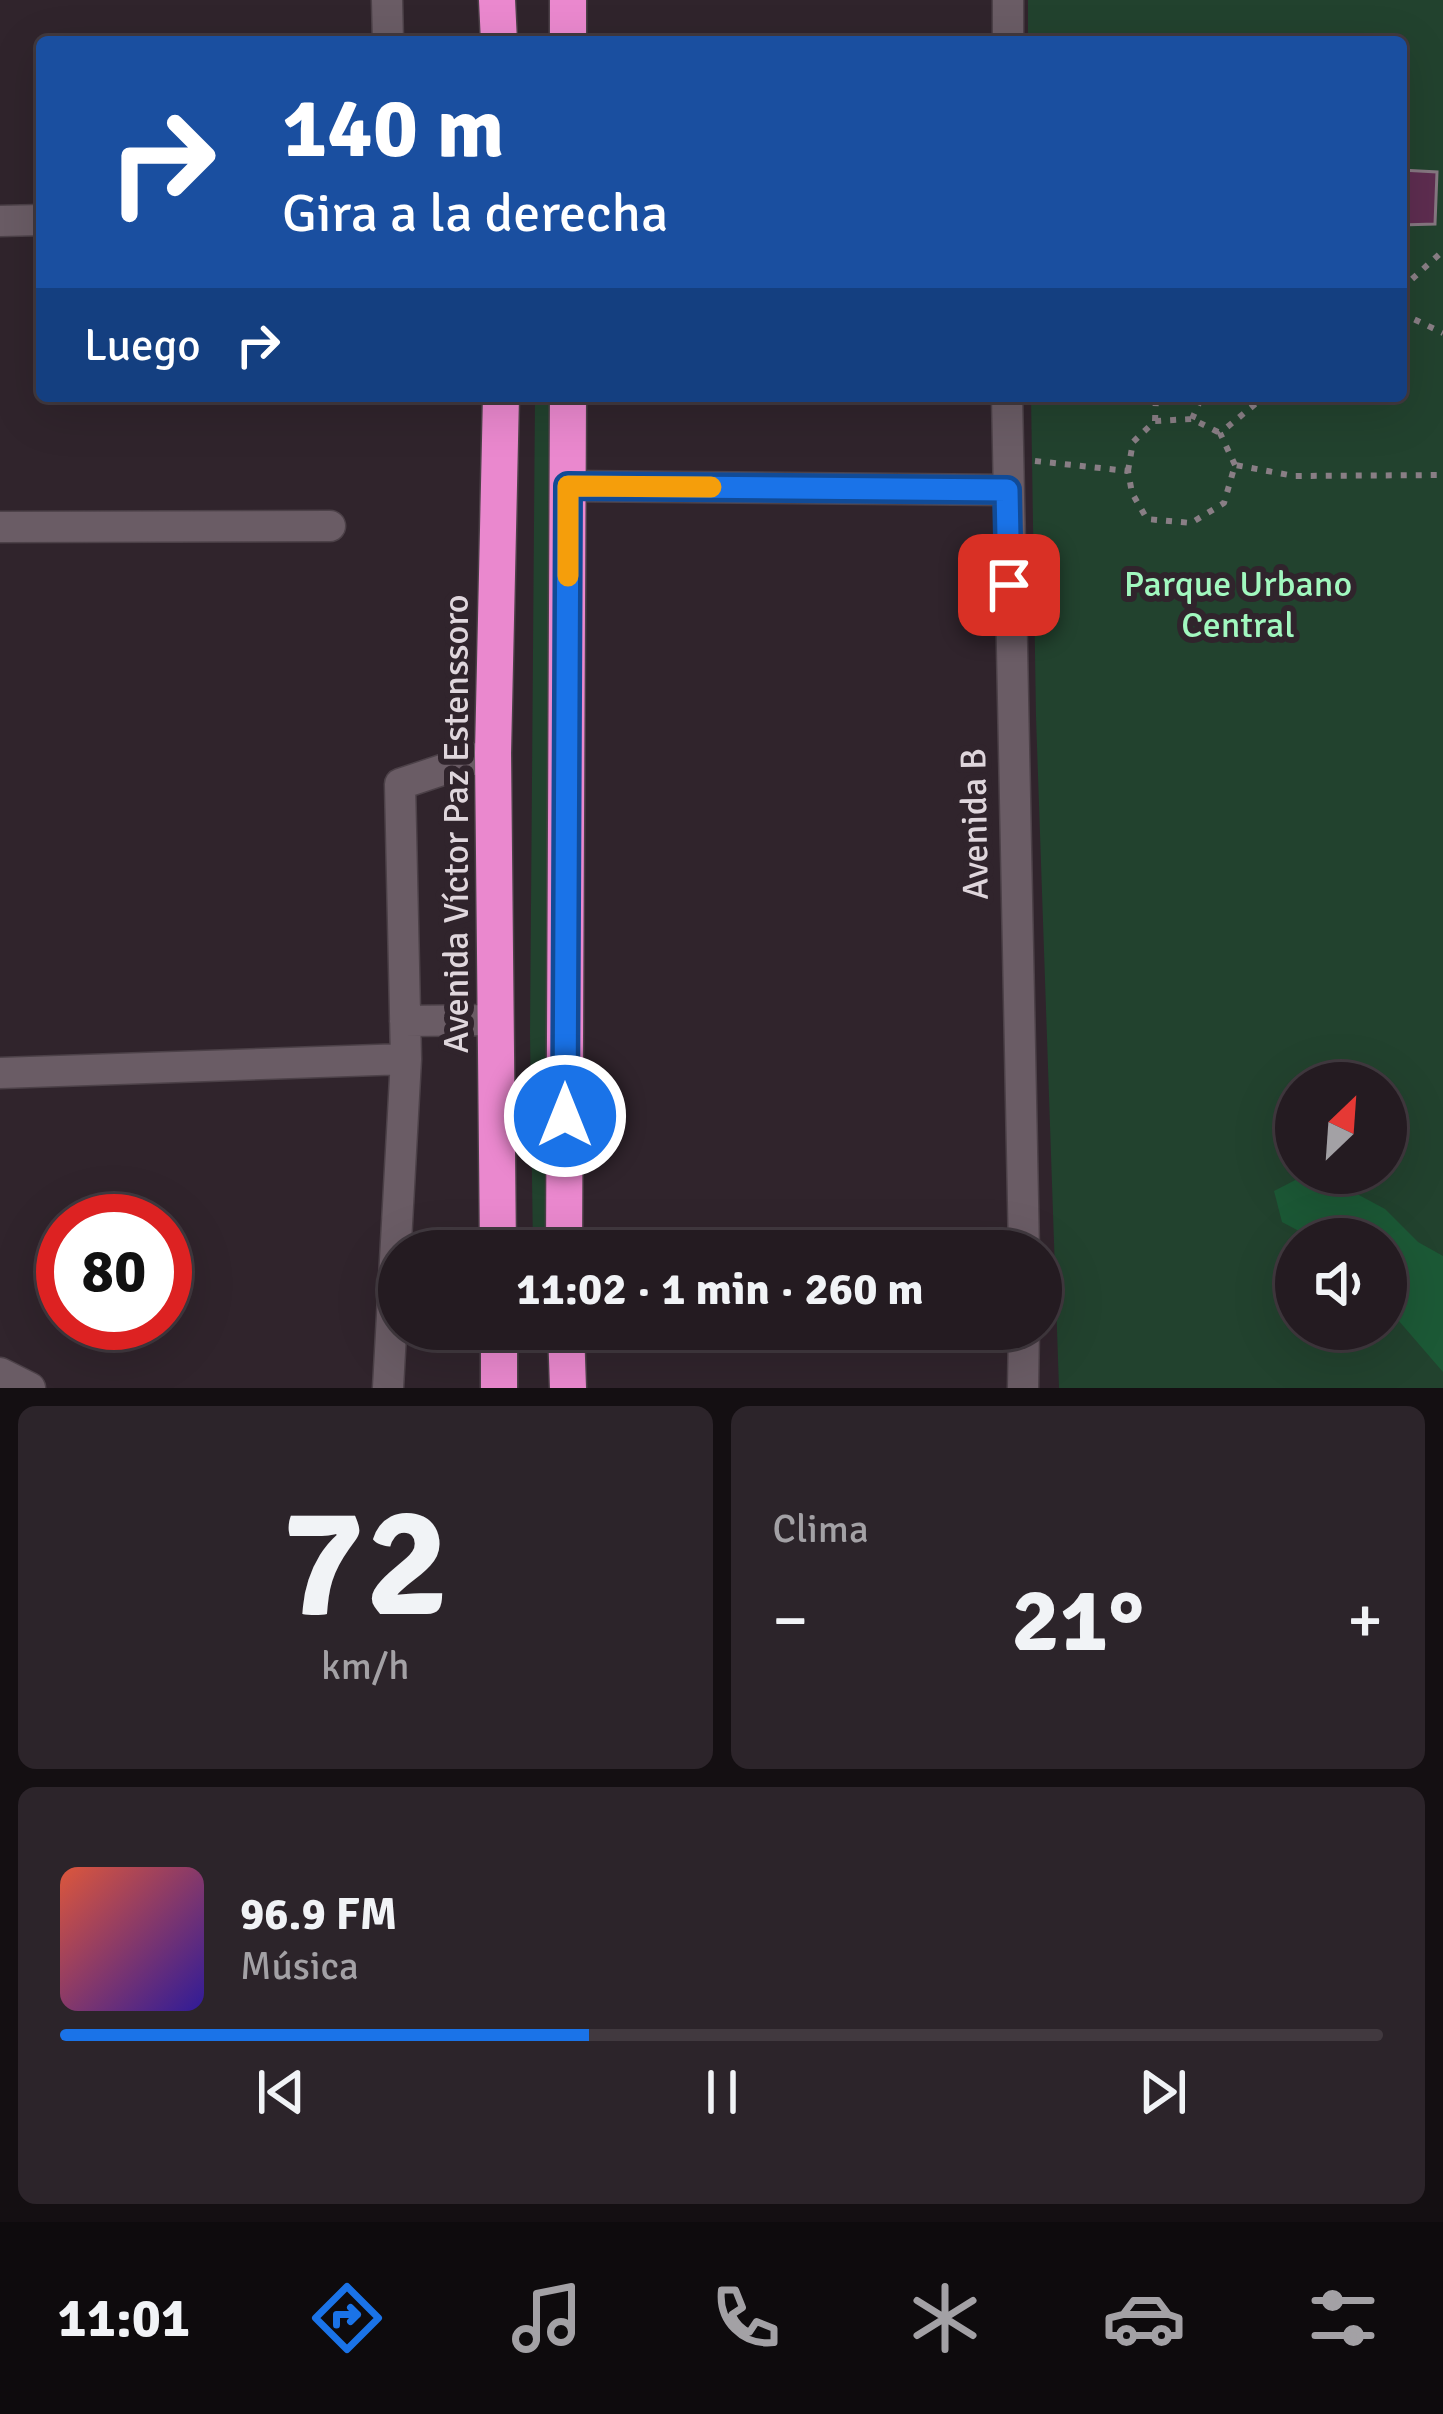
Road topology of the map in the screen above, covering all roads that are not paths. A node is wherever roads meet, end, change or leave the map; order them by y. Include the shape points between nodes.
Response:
1 (387, 0) edge
2 (497, 0) edge
3 (568, 0) edge
4 (1008, 0) edge
5 (388, 36) edge
6 (499, 36) edge
7 (568, 36) edge
8 (1008, 36) edge
9 (36, 220) edge
10 (0, 221) edge
11 (501, 402) edge
12 (568, 402) edge
13 (1007, 402) edge
14 (568, 486) junction
15 (1007, 490) junction
16 (330, 526) dead end
17 (0, 527) edge
18 (493, 753) junction
19 (498, 1020) junction
20 (405, 1022) junction
21 (406, 1059) junction
22 (0, 1073) edge
23 (498, 1230) edge
24 (564, 1230) edge
25 (1024, 1230) edge
26 (499, 1350) edge
27 (567, 1350) edge
28 (1024, 1350) edge
29 (0, 1372) edge
30 (30, 1388) edge
31 (388, 1388) edge
32 (499, 1388) edge
33 (568, 1388) edge
34 (1023, 1388) edge

1 - 5 street
2 - 6 highway
3 - 7 highway
4 - 8 street
9 - 10 street
11 - 18 highway, Avenida Víctor Paz Estenssoro
12 - 14 highway
13 - 15 street, Avenida B
14 - 15 street
14 - 24 highway
15 - 25 street, Avenida B
16 - 17 street
18 - 19 highway, Avenida Víctor Paz Estenssoro
18 - 20 street via 400,784
19 - 20 street
19 - 23 highway, Avenida Víctor Paz Estenssoro
20 - 21 street
21 - 22 street
21 - 31 street
26 - 32 highway
27 - 33 highway
28 - 34 street
29 - 30 street

